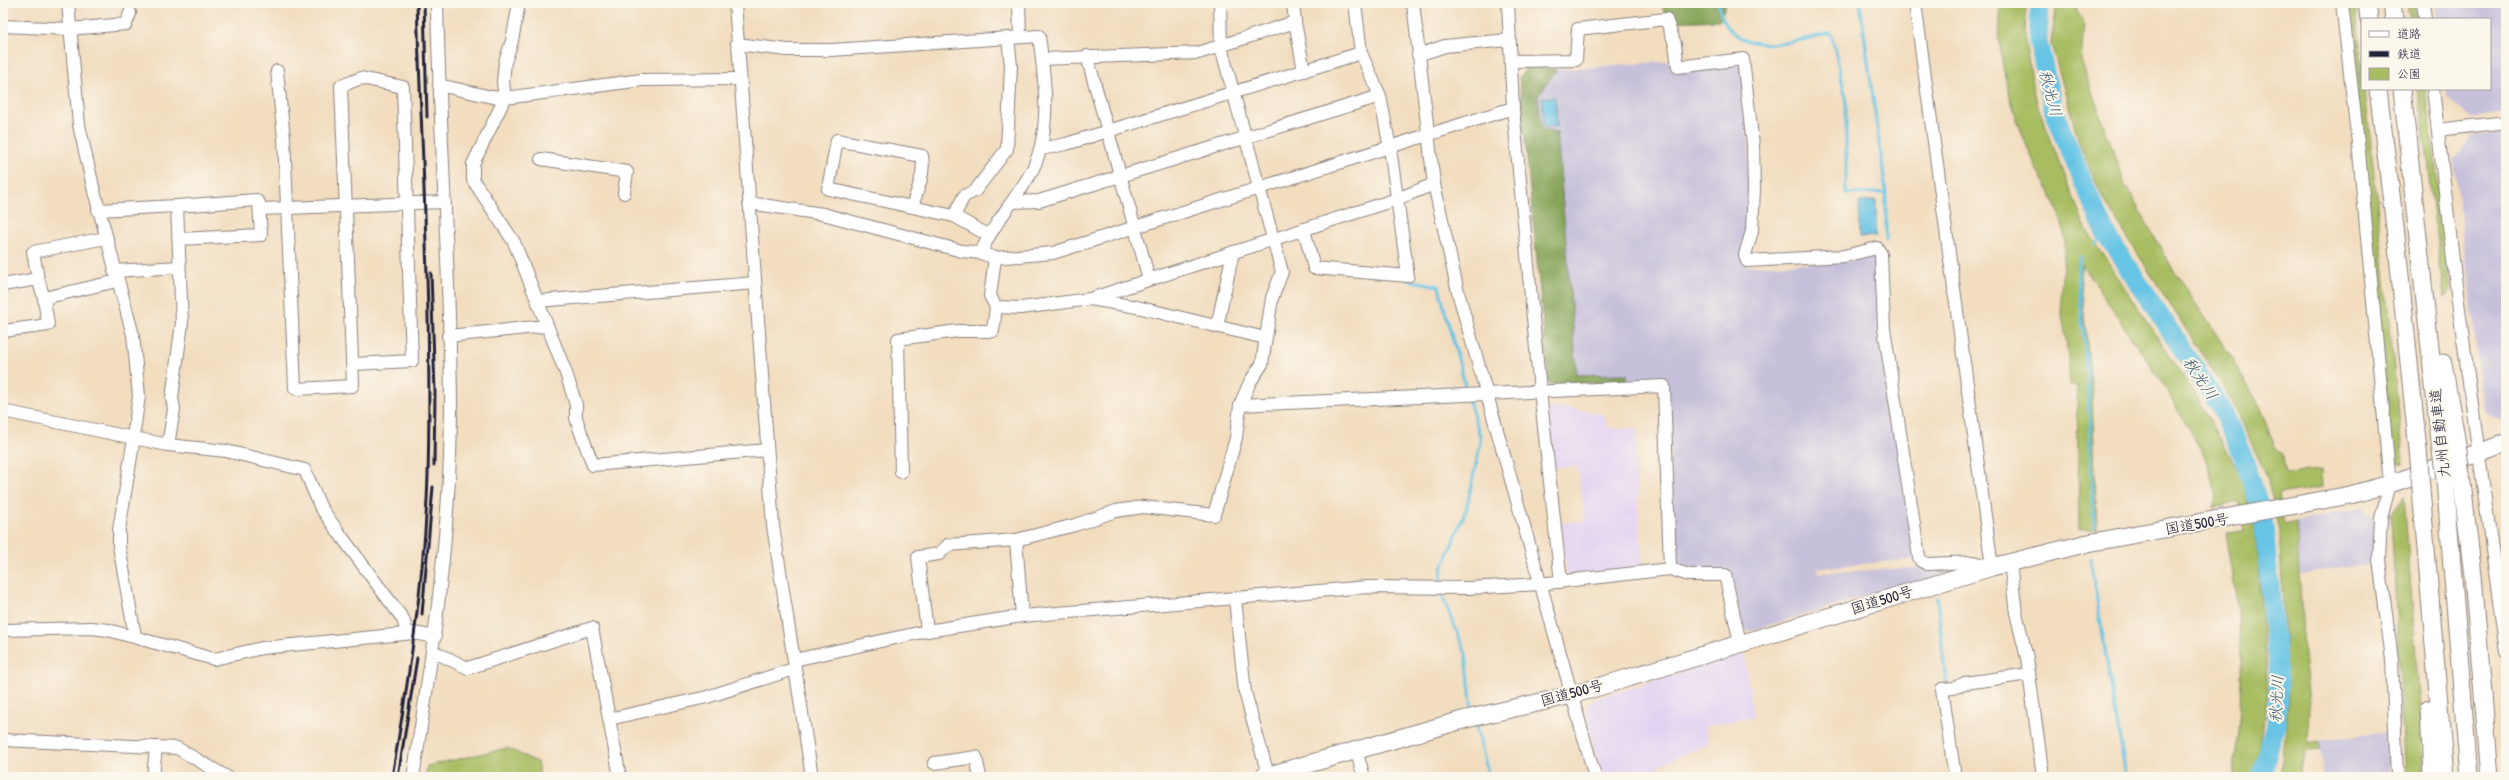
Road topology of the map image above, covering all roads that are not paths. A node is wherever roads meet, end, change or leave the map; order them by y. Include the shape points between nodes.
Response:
1 (68, 3) edge
2 (437, 3) edge
3 (519, 3) edge
4 (735, 3) edge
5 (1019, 3) edge
6 (1220, 3) edge
7 (1293, 3) edge
8 (1355, 3) edge
9 (1413, 3) edge
10 (1508, 3) edge
11 (1915, 3) edge
12 (2342, 3) edge
13 (2368, 3) edge
14 (2392, 3) edge
15 (2423, 3) edge
16 (130, 13) dead end
17 (2369, 18) edge
18 (2394, 18) edge
19 (2426, 18) edge
20 (1295, 22) junction
21 (3, 26) edge
22 (70, 29) junction
23 (1020, 36) junction
24 (1008, 38) junction
25 (1508, 40) junction
26 (737, 44) junction
27 (1220, 47) junction
28 (1361, 53) junction
29 (1418, 55) junction
30 (1087, 56) junction
31 (1042, 59) junction
32 (1511, 61) junction
33 (277, 71) dead end
34 (1304, 71) junction
35 (739, 79) junction
36 (439, 85) junction
37 (2378, 90) edge
38 (2402, 90) edge
39 (2433, 90) edge
40 (1233, 92) junction
41 (1380, 96) junction
42 (505, 98) junction
43 (1513, 108) junction
44 (2506, 122) edge
45 (2438, 130) junction
46 (1109, 131) junction
47 (1427, 136) junction
48 (1245, 138) junction
49 (1390, 148) junction
50 (1041, 149) junction
51 (541, 159) dead end
52 (1122, 175) junction
53 (1434, 184) junction
54 (1259, 187) junction
55 (624, 193) dead end
56 (1397, 199) junction
57 (444, 202) junction
58 (1013, 202) junction
59 (408, 203) junction
60 (749, 203) junction
61 (346, 204) junction
62 (177, 206) junction
63 (912, 206) junction
64 (288, 207) junction
65 (261, 209) junction
66 (98, 210) junction
67 (954, 216) junction
68 (1136, 226) junction
69 (1304, 229) junction
70 (988, 235) junction
71 (106, 238) junction
72 (179, 239) junction
73 (1274, 239) junction
74 (1233, 252) junction
75 (981, 253) junction
76 (995, 258) junction
77 (179, 267) junction
78 (116, 276) junction
79 (38, 279) junction
80 (1149, 279) junction
81 (755, 283) junction
82 (3, 285) edge
83 (44, 298) junction
84 (1090, 299) junction
85 (538, 301) junction
86 (996, 307) junction
87 (546, 326) junction
88 (1217, 327) junction
89 (3, 331) edge
90 (448, 336) junction
91 (1265, 338) junction
92 (353, 364) junction
93 (1540, 391) junction
94 (1486, 394) junction
95 (1240, 406) junction
96 (3, 411) edge
97 (134, 438) junction
98 (2506, 443) edge
99 (168, 444) junction
100 (2449, 447) junction
101 (767, 450) junction
102 (2481, 454) junction
103 (901, 472) dead end
104 (2390, 484) junction
105 (2421, 489) junction
106 (1016, 540) junction
107 (2010, 563) junction
108 (1992, 567) junction
109 (1670, 569) junction
110 (1561, 582) junction
111 (1539, 584) junction
112 (1235, 599) junction
113 (1022, 616) junction
114 (3, 630) edge
115 (927, 631) junction
116 (407, 634) junction
117 (135, 636) junction
118 (434, 636) junction
119 (1740, 643) junction
120 (434, 652) junction
121 (2506, 652) edge
122 (794, 664) junction
123 (2029, 674) junction
124 (1572, 695) junction
125 (609, 719) junction
126 (3, 740) edge
127 (156, 747) junction
128 (1356, 750) junction
129 (934, 763) dead end
130 (1265, 776) edge
131 (153, 777) edge
132 (227, 777) edge
133 (413, 777) edge
134 (620, 777) edge
135 (812, 777) edge
136 (980, 777) edge
137 (1364, 777) edge
138 (1595, 777) edge
139 (1954, 777) edge
140 (2043, 777) edge
141 (2397, 777) edge
142 (2432, 777) edge
143 (2445, 777) edge
144 (2469, 777) edge
145 (2490, 777) edge

1 - 22 street
2 - 36 street
3 - 42 street via 505,62
4 - 26 street
5 - 23 street
6 - 27 street
7 - 20 street
8 - 28 street
9 - 29 street
10 - 25 street
11 - 108 street
12 - 104 street via 2359,152
13 - 17 highway
14 - 18 highway
15 - 19 street
16 - 22 street via 126,24
20 - 27 street
20 - 34 street
21 - 22 street
22 - 66 street via 79,125
23 - 24 street
23 - 31 street via 1039,36
24 - 26 street via 832,50 787,50
24 - 67 street via 1012,66 1007,149 975,191 964,196
25 - 29 street via 1445,46
25 - 32 street
26 - 35 street
27 - 30 street via 1198,53
27 - 40 street
28 - 34 street
28 - 41 street
29 - 47 street
30 - 31 street
30 - 46 street
31 - 50 street via 1045,114
32 - 43 street
32 - 108 street via 1576,60 1578,29 1666,19 1675,44 1678,67 1743,58 1753,146 1754,181 1752,231 1745,255 1747,261 1844,256 1877,248 1881,254 1884,328 1919,557 1927,564 1974,562
33 - 64 street
34 - 40 street
35 - 42 street via 642,80
35 - 60 street
36 - 42 street
36 - 57 street
37 - 105 highway, 九州自動車道, bridge via 2395,226
38 - 100 highway, 九州自動車道
39 - 45 street
40 - 46 street
40 - 48 street
41 - 48 street
41 - 49 street
42 - 85 street via 473,164 473,180 514,242
43 - 47 street
43 - 93 street
44 - 45 street
45 - 102 street via 2473,419
46 - 50 street via 1050,149
46 - 52 street
47 - 49 street
47 - 53 street
48 - 52 street
48 - 54 street
49 - 54 street
49 - 56 street
50 - 58 street
51 - 55 street via 627,172
52 - 58 street via 1039,201
52 - 68 street
53 - 56 street
53 - 94 street via 1458,292
54 - 68 street
54 - 73 street
56 - 69 street
56 - 69 street via 1408,276 1314,268
57 - 59 street
57 - 90 street
58 - 70 street
59 - 61 street
59 - 61 street via 403,87 361,78 341,86
59 - 92 street via 412,361
60 - 75 street via 823,214 962,251
60 - 81 street
61 - 64 street
61 - 92 street
62 - 65 street via 256,200
62 - 66 street
62 - 72 street
63 - 63 street via 828,189 837,140 922,156 924,165 921,183
63 - 67 street
64 - 65 street
64 - 92 street via 295,388 352,386
65 - 72 street via 261,235
66 - 71 street
67 - 70 street
68 - 76 street via 1053,253
68 - 80 street
69 - 73 street
70 - 75 street
71 - 78 street
71 - 79 street via 33,252
72 - 77 street
73 - 74 street
73 - 91 street via 1282,272 1272,298
74 - 80 street
74 - 88 street
75 - 76 street
76 - 86 street via 990,296
77 - 78 street
77 - 99 street via 182,323
78 - 83 street
78 - 97 street via 133,335 138,396
79 - 82 street
79 - 83 street
80 - 84 street
81 - 85 street
81 - 101 street
83 - 89 street via 48,325
84 - 86 street via 1021,308
84 - 88 street via 1137,307
85 - 87 street
86 - 103 street via 993,331 958,331 898,339
87 - 90 street
87 - 101 street via 570,386 576,405 576,418 593,465
88 - 91 street
90 - 118 street via 450,405 447,508 443,570
91 - 95 street via 1262,364 1250,382
93 - 94 street
93 - 109 street via 1664,386
93 - 110 street
94 - 95 street
94 - 111 street
95 - 106 street via 1236,438 1214,515 1143,507 1116,511 1075,525
96 - 97 street
97 - 99 street
97 - 117 street via 119,530 119,546
98 - 102 highway, 国道500号
99 - 116 street via 226,451 304,470 320,506 403,619
100 - 144 highway, 九州自動車道, bridge via 2445,479
100 - 145 highway, bridge via 2461,474 2473,576
101 - 122 street via 773,526
102 - 104 highway, 国道500号
102 - 121 street
104 - 107 highway, 国道500号 via 2241,516 2088,543
104 - 141 street via 2381,518 2379,560 2392,660
105 - 142 highway via 2419,557
105 - 143 highway, 九州自動車道
106 - 113 street
106 - 115 street via 948,545 939,554 918,557
107 - 108 highway, 国道500号
107 - 123 street via 2016,613
108 - 119 highway, 国道500号
109 - 110 street
109 - 119 street via 1689,575 1725,574
110 - 111 street
111 - 112 street via 1468,588 1367,587
111 - 124 street
112 - 113 street
112 - 130 street via 1245,692
113 - 115 street
114 - 117 street via 92,628
115 - 122 street
116 - 117 street via 262,648 214,659
116 - 118 street
118 - 120 street
119 - 124 highway, 国道500号
120 - 125 street via 468,668 592,628
120 - 133 street
122 - 125 street via 707,697
122 - 135 street
123 - 139 street via 1965,683 1954,688 1942,689
123 - 140 street
124 - 128 highway, 国道500号 via 1466,719
124 - 138 street
125 - 134 street
126 - 127 street
127 - 131 street
127 - 132 street via 177,748
128 - 130 highway, 国道500号
128 - 137 street
129 - 136 street via 976,757

